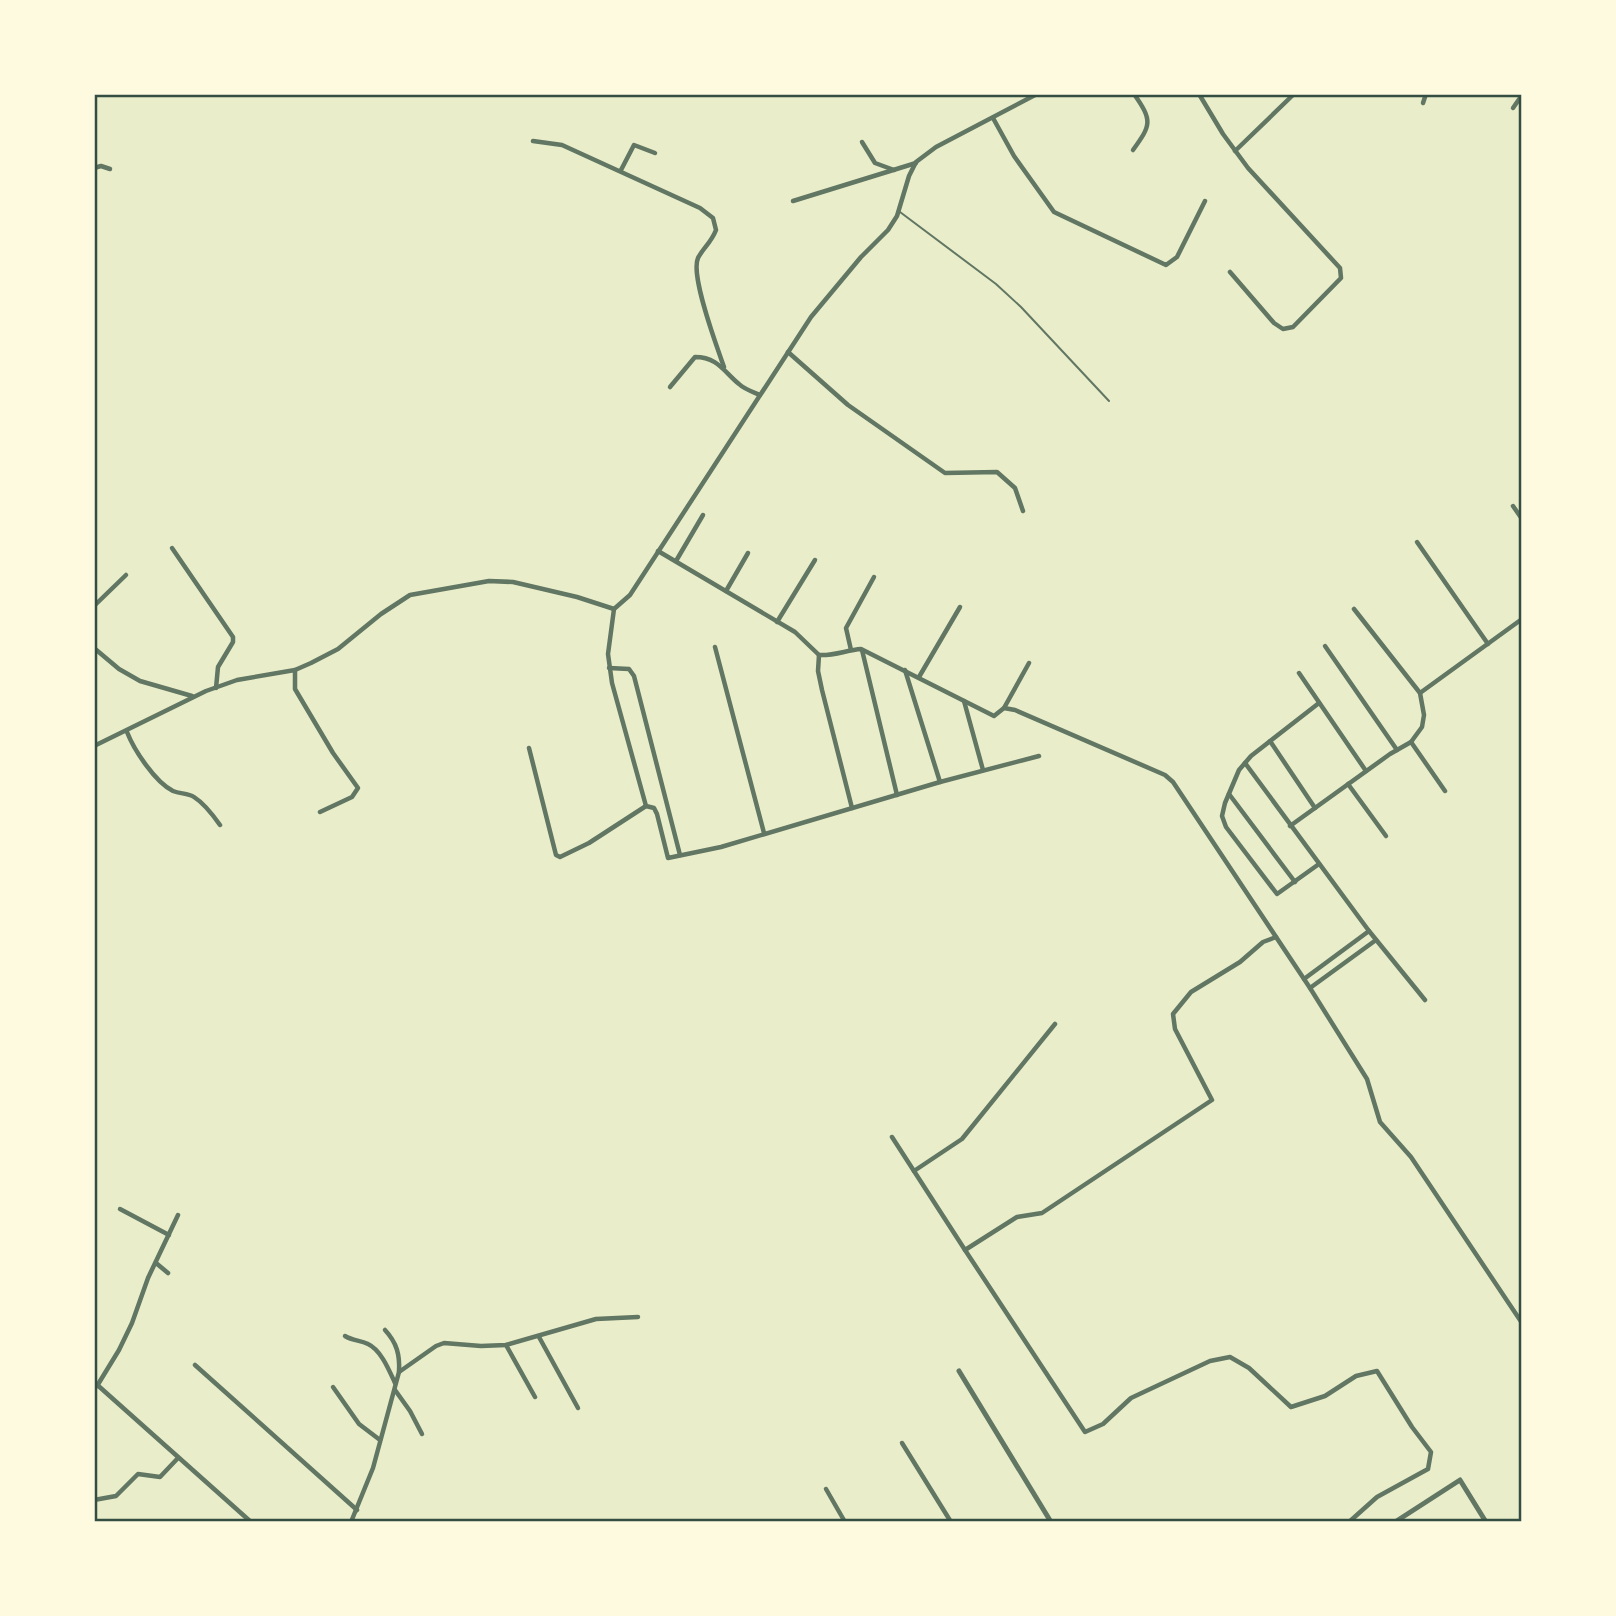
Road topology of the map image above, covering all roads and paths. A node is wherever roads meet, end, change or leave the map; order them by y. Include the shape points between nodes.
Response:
1 (1037, 94) edge
2 (1134, 94) edge
3 (1199, 94) edge
4 (1294, 94) edge
5 (1426, 94) edge
6 (1521, 95) edge
7 (1423, 103) dead end
8 (1513, 108) dead end
9 (993, 118) junction
10 (533, 141) dead end
11 (862, 142) dead end
12 (1133, 150) dead end
13 (1235, 151) junction
14 (655, 153) dead end
15 (916, 162) junction
16 (94, 168) edge
17 (110, 169) dead end
18 (621, 170) junction
19 (895, 171) junction
20 (793, 201) dead end
21 (1205, 201) dead end
22 (898, 211) junction
23 (1230, 272) dead end
24 (788, 352) junction
25 (724, 367) junction
26 (670, 387) dead end
27 (760, 395) junction
28 (1109, 401) dead end
29 (1513, 506) dead end
30 (1023, 511) dead end
31 (703, 514) dead end
32 (1521, 519) edge
33 (1418, 542) dead end
34 (172, 548) dead end
35 (658, 551) junction
36 (748, 552) dead end
37 (815, 560) dead end
38 (676, 561) junction
39 (125, 575) dead end
40 (874, 577) dead end
41 (726, 591) junction
42 (94, 606) edge
43 (960, 607) dead end
44 (614, 609) junction
45 (1354, 609) dead end
46 (1521, 619) edge
47 (778, 622) junction
48 (1488, 644) junction
49 (1325, 646) dead end
50 (715, 647) dead end
51 (94, 648) edge
52 (861, 649) junction
53 (851, 650) junction
54 (819, 655) junction
55 (1029, 663) dead end
56 (609, 668) junction
57 (295, 670) junction
58 (905, 670) junction
59 (1299, 673) dead end
60 (919, 677) junction
61 (216, 688) junction
62 (1420, 693) junction
63 (193, 696) junction
64 (964, 700) junction
65 (1319, 703) junction
66 (1004, 708) junction
67 (127, 732) junction
68 (1270, 741) junction
69 (1411, 742) junction
70 (94, 746) edge
71 (529, 748) dead end
72 (1397, 750) junction
73 (1039, 756) dead end
74 (1245, 763) junction
75 (984, 771) junction
76 (1366, 771) junction
77 (940, 782) junction
78 (1348, 784) junction
79 (1445, 791) dead end
80 (1229, 794) junction
81 (897, 795) junction
82 (646, 806) junction
83 (852, 808) junction
84 (1315, 808) junction
85 (320, 812) dead end
86 (220, 825) dead end
87 (1290, 827) junction
88 (764, 833) junction
89 (1386, 836) dead end
90 (680, 855) junction
91 (1319, 864) junction
92 (1295, 882) junction
93 (1370, 931) junction
94 (1276, 937) junction
95 (1376, 940) junction
96 (1304, 979) junction
97 (1310, 988) junction
98 (1424, 1000) dead end
99 (1055, 1024) dead end
100 (892, 1137) dead end
101 (914, 1171) junction
102 (120, 1209) dead end
103 (178, 1215) dead end
104 (169, 1235) junction
105 (965, 1250) junction
106 (156, 1263) junction
107 (168, 1273) dead end
108 (638, 1317) dead end
109 (1521, 1323) edge
110 (386, 1330) dead end
111 (345, 1336) dead end
112 (539, 1337) junction
113 (506, 1345) junction
114 (195, 1365) dead end
115 (959, 1371) dead end
116 (399, 1373) junction
117 (96, 1384) edge
118 (333, 1387) dead end
119 (395, 1387) junction
120 (535, 1397) dead end
121 (578, 1408) dead end
122 (422, 1434) dead end
123 (380, 1440) junction
124 (902, 1443) dead end
125 (178, 1458) junction
126 (826, 1489) dead end
127 (94, 1500) edge
128 (356, 1510) junction
129 (251, 1521) edge
130 (351, 1521) edge
131 (845, 1521) edge
132 (951, 1521) edge
133 (1051, 1521) edge
134 (1349, 1521) edge
135 (1395, 1521) edge
136 (1486, 1521) edge

1 - 9 street
2 - 12 street via 1149,119 1148,129
3 - 13 street
4 - 13 street
5 - 7 street
6 - 8 street
9 - 15 street
9 - 21 street via 1054,212 1166,265 1177,257
10 - 18 street via 562,145
11 - 19 street via 875,163
13 - 23 street via 1342,273 1293,327 1283,329
14 - 18 street via 635,145
15 - 19 street
15 - 22 street
16 - 17 street
18 - 25 street via 713,218 716,230 696,268
19 - 20 street
22 - 24 street via 888,230 813,314
22 - 28 lane via 996,284
24 - 27 street
24 - 30 street via 848,405 944,473 997,472 1015,488
25 - 26 street via 695,357
25 - 27 street via 741,386
27 - 35 street
29 - 32 street
31 - 38 street
33 - 48 street
34 - 61 street via 233,637 218,667
35 - 38 street
35 - 44 street via 630,595
36 - 41 street
37 - 47 street
38 - 41 street
39 - 42 street
40 - 53 street via 846,628
41 - 47 street
43 - 60 street
44 - 56 street
44 - 57 street via 513,582 450,587 410,596 338,649
45 - 62 street
46 - 48 street
47 - 54 street
48 - 62 street
49 - 72 street
50 - 88 street
51 - 63 street via 140,681
52 - 53 street
52 - 58 street
52 - 81 street
53 - 54 street
54 - 83 street via 822,690
55 - 66 street
56 - 82 street
56 - 90 street via 629,670 634,676
57 - 61 street
57 - 85 street via 295,689 358,788 352,797
58 - 60 street
58 - 77 street
59 - 65 street
60 - 64 street
61 - 63 street
62 - 69 street via 1422,727
63 - 67 street
64 - 66 street via 994,716
64 - 75 street
65 - 68 street
65 - 76 street
66 - 94 street via 1165,775
67 - 70 street
67 - 86 street via 163,783 193,796
68 - 74 street
68 - 84 street
69 - 72 street
69 - 79 street
71 - 82 street via 549,833 560,858
72 - 76 street
73 - 75 street
74 - 80 street
74 - 87 street
75 - 77 street
76 - 78 street
77 - 81 street
78 - 84 street
78 - 89 street
80 - 92 street
80 - 92 street via 1222,816 1226,827 1275,893
81 - 83 street
82 - 90 street via 657,814 668,858
83 - 88 street
84 - 87 street
87 - 91 street
88 - 90 street
91 - 92 street
91 - 93 street
93 - 95 street
93 - 96 street
94 - 96 street
94 - 105 street via 1191,992 1173,1014 1175,1029 1212,1100 1042,1213 1017,1217
95 - 97 street
95 - 98 street
96 - 97 street
97 - 109 street via 1367,1079 1380,1122 1410,1157
99 - 101 street via 962,1139
100 - 101 street
101 - 105 street
102 - 104 street
103 - 104 street
104 - 106 street
105 - 134 street via 1085,1432 1103,1424 1130,1398 1210,1361 1230,1357 1249,1368 1291,1407 1377,1371 1431,1452 1428,1469 1377,1497
106 - 107 street
106 - 117 street via 120,1350
108 - 112 street via 596,1319
110 - 116 street via 400,1356
111 - 119 street via 374,1349
112 - 113 street
112 - 121 street
113 - 116 street via 444,1343
113 - 120 street
114 - 128 street
115 - 133 street
116 - 119 street
117 - 125 street
118 - 123 street via 359,1424
119 - 122 street
119 - 123 street
123 - 128 street
124 - 132 street
125 - 127 street via 160,1477 138,1474 116,1496
125 - 129 street
126 - 131 street
128 - 130 street
135 - 136 street via 1460,1480

